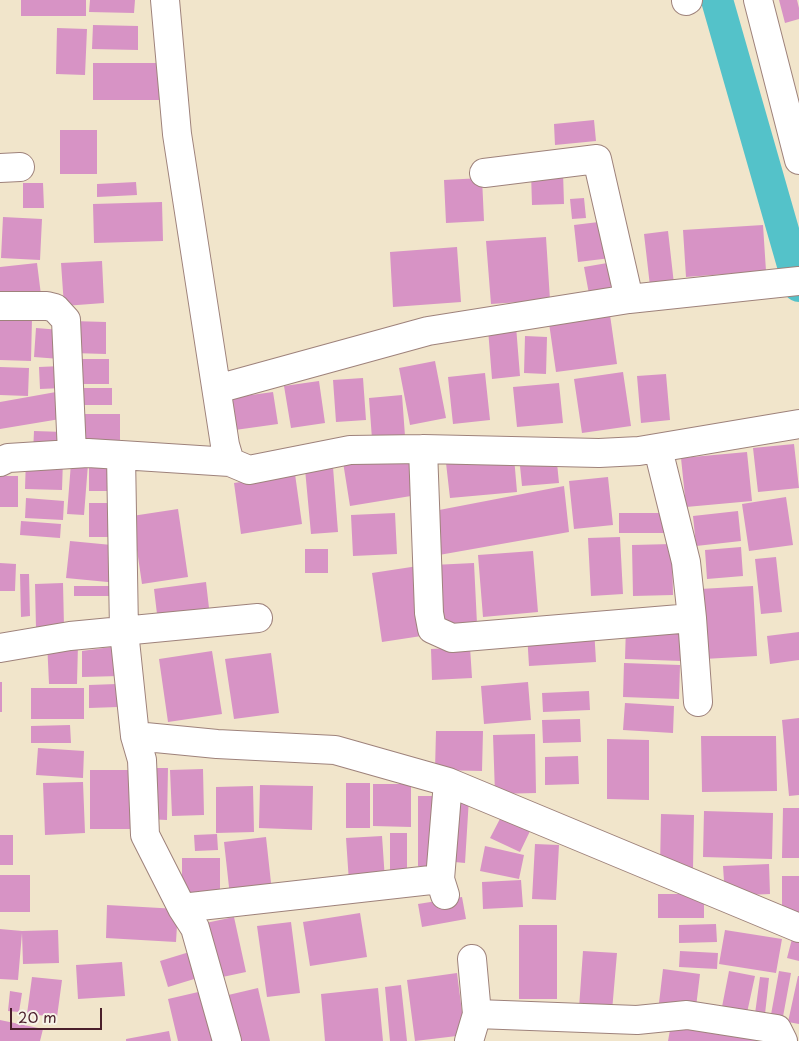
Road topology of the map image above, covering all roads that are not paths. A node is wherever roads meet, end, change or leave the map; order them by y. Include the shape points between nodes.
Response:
1 (165, 0) edge
2 (758, 0) edge
3 (790, 88) edge
4 (799, 160) edge
5 (484, 173) dead end
6 (786, 283) edge
7 (629, 299) junction
8 (0, 306) edge
9 (217, 388) junction
10 (799, 424) edge
11 (424, 449) junction
12 (658, 449) junction
13 (72, 453) junction
14 (122, 455) junction
15 (0, 462) edge
16 (230, 462) junction
17 (258, 618) dead end
18 (692, 618) junction
19 (124, 631) junction
20 (0, 648) edge
21 (698, 702) dead end
22 (135, 736) junction
23 (448, 782) junction
24 (182, 908) junction
25 (799, 928) edge
26 (472, 959) dead end
27 (477, 1014) junction
28 (227, 1041) edge
29 (469, 1041) edge
30 (783, 1041) edge

1 - 9 street via 178,134
2 - 3 street
3 - 4 street
5 - 7 street via 597,159
6 - 7 street
7 - 9 street via 428,332
8 - 13 street via 47,306 55,308 66,320
9 - 16 street
10 - 12 street
11 - 12 street via 599,453
11 - 16 street via 350,450 249,470
11 - 18 street via 432,629 452,638
12 - 18 street via 686,562
13 - 14 street
13 - 15 street via 8,458
14 - 16 street
14 - 19 street
17 - 19 street
18 - 21 street
19 - 20 street
19 - 22 street
22 - 23 street via 335,750
22 - 24 street via 142,760 145,834
23 - 24 street via 443,887
23 - 25 street
24 - 28 street via 195,928
26 - 27 street
27 - 29 street
27 - 30 street via 637,1020 687,1015 778,1029

